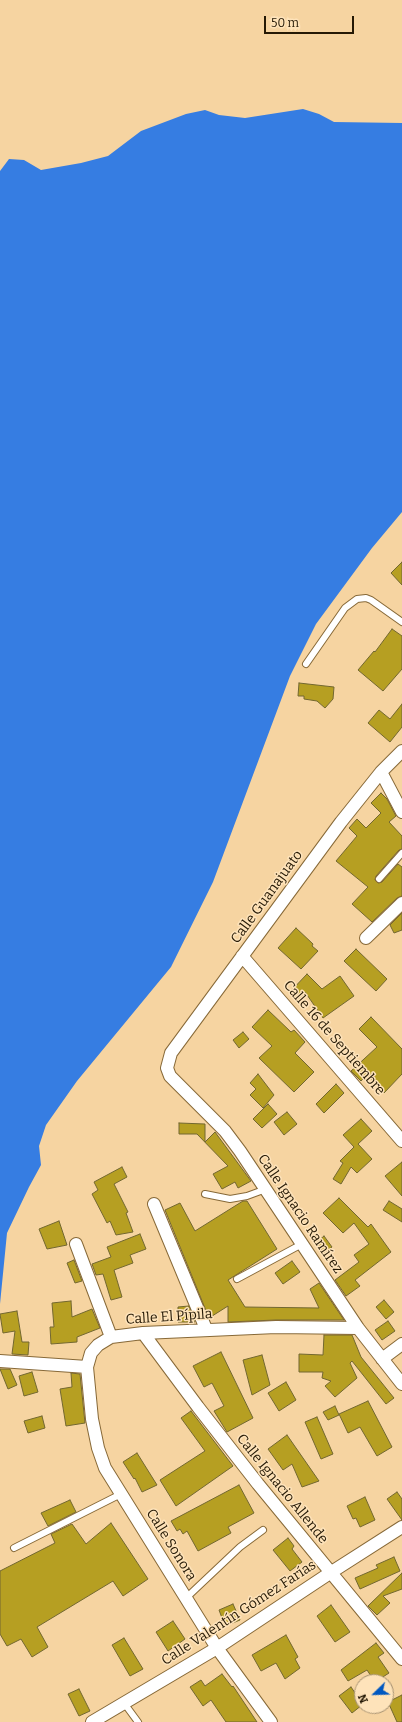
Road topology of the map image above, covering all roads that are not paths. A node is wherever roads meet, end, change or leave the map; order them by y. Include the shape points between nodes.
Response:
1 (402, 622) edge
2 (306, 664) dead end
3 (402, 751) edge
4 (381, 772) junction
5 (402, 812) edge
6 (402, 853) edge
7 (379, 880) dead end
8 (402, 903) edge
9 (366, 938) dead end
10 (242, 956) junction
11 (167, 1068) joint
12 (402, 1140) edge
13 (266, 1189) junction
14 (205, 1194) dead end
15 (154, 1204) dead end
16 (76, 1244) dead end
17 (302, 1244) junction
18 (237, 1279) dead end
19 (358, 1328) junction
20 (206, 1330) junction
21 (143, 1332) junction
22 (111, 1337) junction
23 (402, 1344) edge
24 (382, 1359) junction
25 (0, 1361) edge
26 (87, 1367) junction
27 (402, 1384) edge
28 (120, 1494) junction
29 (402, 1527) edge
30 (262, 1530) dead end
31 (14, 1548) dead end
32 (330, 1573) junction
33 (186, 1598) junction
34 (217, 1648) junction
35 (402, 1659) edge
36 (124, 1703) junction
37 (92, 1722) edge
38 (138, 1722) edge
39 (271, 1722) edge

1 - 2 lane via 371,600 357,599 345,608
3 - 4 street, Calle Guanajuato
4 - 5 street
4 - 10 street, Calle Guanajuato
6 - 7 lane
8 - 9 street
10 - 11 street, Calle Guanajuato via 171,1053
10 - 12 street, Calle 16 de Septiembre
11 - 13 street, Calle Ignacio Ramírez via 170,1076 225,1131
13 - 14 lane via 230,1199
13 - 17 street, Calle Ignacio Ramírez
15 - 20 street
16 - 22 street
17 - 18 lane
17 - 19 street, Calle Ignacio Ramírez
19 - 20 street, Calle El Pípila via 276,1327
19 - 24 street, Calle Ignacio Ramírez
20 - 21 street, Calle El Pípila
21 - 22 street, Calle El Pípila
21 - 32 street, Calle Ignacio Allende via 202,1413
22 - 26 street, Calle El Pípila via 91,1353
23 - 24 street
24 - 27 street, Calle Ignacio Ramírez
25 - 26 street
26 - 28 street, Calle Sonora via 89,1398 98,1448 105,1468
28 - 31 lane
28 - 33 street, Calle Sonora
29 - 32 street, Calle Valentín Gómez Farías
30 - 33 lane via 240,1547
32 - 34 street, Calle Valentín Gómez Farías
32 - 35 street, Calle Ignacio Allende
33 - 34 street, Calle Sonora
34 - 36 street, Calle Valentín Gómez Farías
34 - 39 street, Calle Sonora
36 - 37 street, Calle Valentín Gómez Farías
36 - 38 lane

